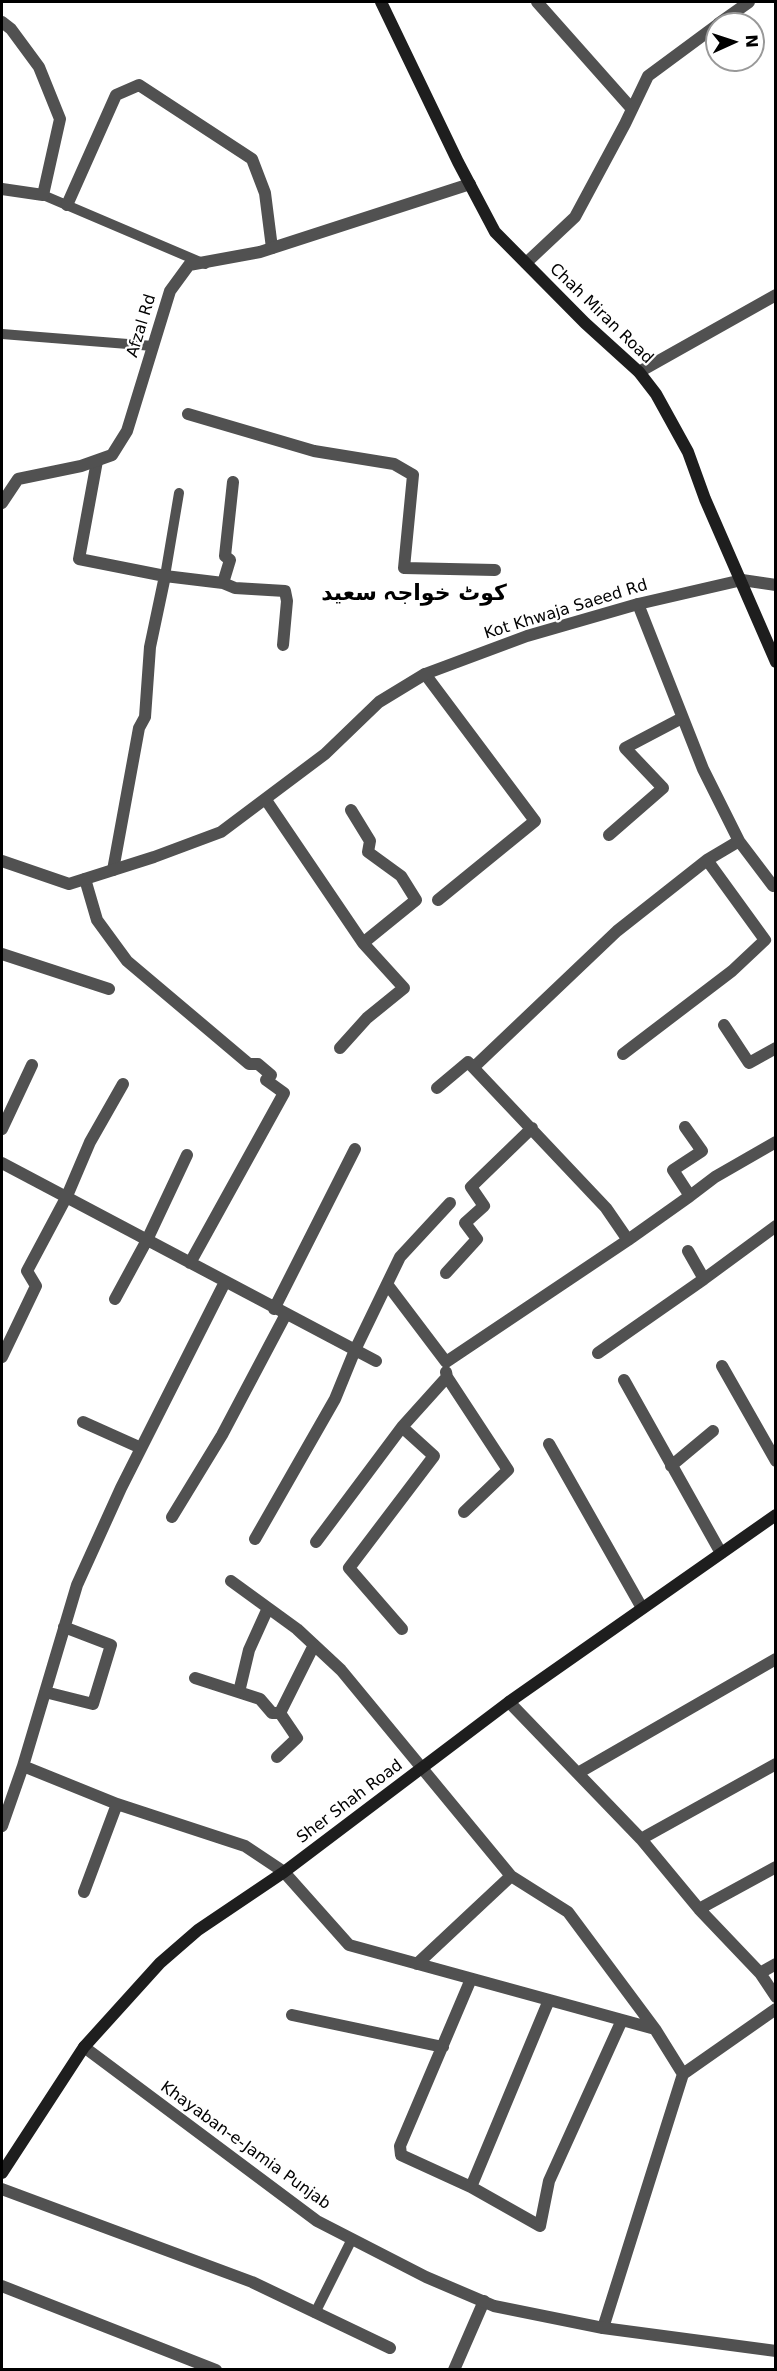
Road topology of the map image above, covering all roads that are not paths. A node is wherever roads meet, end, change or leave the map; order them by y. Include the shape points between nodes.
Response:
1 (381, 2) edge
2 (537, 2) edge
3 (749, 2) edge
4 (736, 12) edge
5 (2, 22) edge
6 (705, 34) edge
7 (632, 109) junction
8 (470, 184) junction
9 (2, 189) edge
10 (43, 195) junction
11 (67, 205) junction
12 (272, 248) junction
13 (526, 263) junction
14 (205, 264) junction
15 (776, 295) edge
16 (2, 334) edge
17 (153, 346) junction
18 (639, 372) junction
19 (188, 414) dead end
20 (97, 460) junction
21 (233, 482) dead end
22 (179, 494) dead end
23 (2, 503) edge
24 (495, 570) dead end
25 (165, 576) junction
26 (742, 580) junction
27 (224, 583) junction
28 (776, 585) edge
29 (638, 604) junction
30 (283, 645) dead end
31 (776, 662) edge
32 (424, 674) junction
33 (682, 718) junction
34 (266, 800) junction
35 (351, 810) dead end
36 (609, 834) dead end
37 (739, 841) junction
38 (707, 860) junction
39 (2, 861) edge
40 (113, 870) junction
41 (85, 879) junction
42 (773, 886) dead end
43 (438, 900) dead end
44 (363, 943) junction
45 (2, 954) edge
46 (109, 989) dead end
47 (724, 1025) dead end
48 (340, 1048) dead end
49 (776, 1048) edge
50 (623, 1054) dead end
51 (32, 1065) dead end
52 (474, 1067) junction
53 (123, 1084) dead end
54 (436, 1088) dead end
55 (685, 1127) dead end
56 (532, 1128) junction
57 (2, 1129) edge
58 (776, 1142) edge
59 (355, 1149) dead end
60 (187, 1155) dead end
61 (2, 1163) edge
62 (67, 1196) junction
63 (690, 1196) junction
64 (450, 1203) dead end
65 (776, 1226) edge
66 (147, 1240) junction
67 (628, 1240) junction
68 (688, 1251) dead end
69 (190, 1263) junction
70 (446, 1273) dead end
71 (704, 1279) junction
72 (225, 1282) junction
73 (387, 1284) junction
74 (115, 1299) dead end
75 (280, 1311) junction
76 (355, 1350) junction
77 (598, 1353) dead end
78 (2, 1357) edge
79 (376, 1361) dead end
80 (446, 1362) junction
81 (722, 1366) dead end
82 (447, 1377) junction
83 (624, 1380) dead end
84 (83, 1422) dead end
85 (402, 1427) junction
86 (712, 1431) dead end
87 (549, 1444) dead end
88 (141, 1448) junction
89 (776, 1461) edge
90 (670, 1466) junction
91 (464, 1512) dead end
92 (776, 1515) edge
93 (172, 1517) dead end
94 (255, 1539) dead end
95 (316, 1542) dead end
96 (721, 1553) junction
97 (231, 1581) dead end
98 (268, 1608) junction
99 (642, 1608) junction
100 (64, 1627) junction
101 (402, 1629) dead end
102 (314, 1645) junction
103 (776, 1659) edge
104 (195, 1678) dead end
105 (45, 1692) junction
106 (239, 1692) junction
107 (509, 1702) junction
108 (280, 1713) junction
109 (278, 1757) dead end
110 (776, 1764) edge
111 (24, 1766) junction
112 (421, 1769) junction
113 (578, 1773) junction
114 (117, 1804) junction
115 (2, 1826) edge
116 (641, 1839) junction
117 (776, 1867) edge
118 (284, 1872) junction
119 (511, 1876) junction
120 (84, 1892) dead end
121 (699, 1910) junction
122 (417, 1964) junction
123 (776, 1964) edge
124 (760, 1972) junction
125 (471, 1979) junction
126 (776, 1996) edge
127 (549, 2000) junction
128 (776, 2009) edge
129 (292, 2015) dead end
130 (622, 2020) junction
131 (655, 2029) junction
132 (84, 2047) junction
133 (443, 2047) junction
134 (683, 2074) junction
135 (2, 2173) edge
136 (471, 2187) junction
137 (2, 2189) edge
138 (352, 2239) junction
139 (2, 2286) edge
140 (484, 2301) junction
141 (315, 2313) junction
142 (603, 2328) junction
143 (390, 2348) dead end
144 (776, 2351) edge
145 (216, 2370) edge
146 (454, 2370) edge

1 - 8 main road, Chah Miran Road
2 - 7 street
3 - 4 street
5 - 10 street via 39,67 60,119
6 - 7 street via 648,76
7 - 13 street via 574,218
8 - 12 street, Afzal Rd
8 - 13 main road, Chah Miran Road via 495,232
9 - 10 street
10 - 11 lane
11 - 12 street via 116,95 139,86 252,159 265,193
11 - 14 lane
12 - 14 street, Afzal Rd
13 - 18 main road, Chah Miran Road
14 - 17 street, Afzal Rd via 189,265 170,291
15 - 18 street
16 - 17 lane
17 - 20 street, Afzal Rd via 127,431 112,455
18 - 26 main road, Chah Miran Road via 656,394 688,452
19 - 24 street via 314,451 394,464 412,475 404,568
20 - 23 street, Afzal Rd via 18,479
20 - 25 street via 79,559
21 - 27 street via 225,556 230,560
22 - 25 lane
25 - 27 street
25 - 40 street via 150,647 145,717 139,728
26 - 28 street
26 - 29 street, Kot Khwaja Saeed Rd
26 - 31 main road, Chah Miran Road
27 - 30 street via 236,588 285,591
29 - 32 street, Kot Khwaja Saeed Rd via 527,636
29 - 33 street
32 - 34 street, Kot Khwaja Saeed Rd via 378,702 325,754
32 - 43 street via 535,821
33 - 36 street via 625,748 663,788
33 - 37 street
34 - 40 street, Kot Khwaja Saeed Rd via 221,832
34 - 44 street
35 - 44 street via 370,841 368,852 401,876 416,900
37 - 38 street
37 - 42 street
38 - 50 street via 765,940 732,971
38 - 52 street via 617,931
39 - 41 street, Kot Khwaja Saeed Rd via 69,884
40 - 41 street, Kot Khwaja Saeed Rd
41 - 69 street via 98,920 127,961 249,1064 258,1064 271,1075 266,1080 284,1093
44 - 48 street via 404,988 367,1018
45 - 46 street
47 - 49 street via 749,1063
51 - 57 street
52 - 54 street via 468,1062
52 - 56 street
53 - 62 street via 90,1142
55 - 63 street via 702,1151 673,1170
56 - 67 street via 606,1208
56 - 70 street via 471,1187 484,1206 465,1223 477,1239
58 - 63 street
59 - 75 street
60 - 66 street
61 - 62 street
62 - 66 street
62 - 78 street via 27,1271 36,1286
63 - 67 street
64 - 73 street via 400,1257
65 - 71 street
66 - 69 street
66 - 74 street
67 - 80 street
68 - 71 street
69 - 72 street
71 - 77 street
72 - 75 street
72 - 88 street
73 - 76 street
73 - 80 street
75 - 76 street
75 - 93 street via 222,1434
76 - 79 street
76 - 94 street via 335,1399
80 - 82 street
81 - 89 street
82 - 85 street
82 - 91 street via 508,1470
83 - 90 street
84 - 88 street
85 - 95 street
85 - 101 street via 434,1456 349,1568
86 - 90 street
87 - 99 street
88 - 100 street via 77,1584
90 - 96 street
92 - 96 main road, Sher Shah Road
96 - 99 main road, Sher Shah Road
97 - 98 street
98 - 102 street
98 - 106 street via 249,1650
99 - 107 main road, Sher Shah Road
100 - 105 street
100 - 105 street via 111,1645 93,1704
102 - 108 street
102 - 112 street via 341,1670
103 - 113 street
104 - 106 street
105 - 111 street
106 - 108 street via 260,1699 272,1713
107 - 112 main road, Sher Shah Road
107 - 113 street
108 - 109 street via 297,1738
110 - 116 street
111 - 114 street
111 - 115 street
112 - 118 main road, Sher Shah Road
112 - 119 street
113 - 116 street
114 - 118 street via 245,1845
114 - 120 street
116 - 121 street
117 - 121 street
118 - 122 street via 349,1946
118 - 132 main road, Sher Shah Road via 198,1930 160,1963
119 - 122 street
119 - 131 street via 568,1912
121 - 124 street
122 - 125 street
123 - 124 street
124 - 126 street
125 - 127 street
125 - 133 street
127 - 130 street
127 - 136 street
128 - 134 street
129 - 133 street
130 - 131 street
130 - 136 street via 549,2181 540,2226
131 - 134 street
132 - 135 main road, Sher Shah Road
132 - 138 street, Khayaban-e-Jamia Punjab via 317,2221
133 - 136 street via 400,2146 401,2155
134 - 142 street
137 - 141 street via 252,2282
138 - 140 street, Khayaban-e-Jamia Punjab
138 - 141 lane
139 - 145 street
140 - 142 street, Khayaban-e-Jamia Punjab
140 - 146 street
141 - 143 street
142 - 144 street, Khayaban-e-Jamia Punjab

